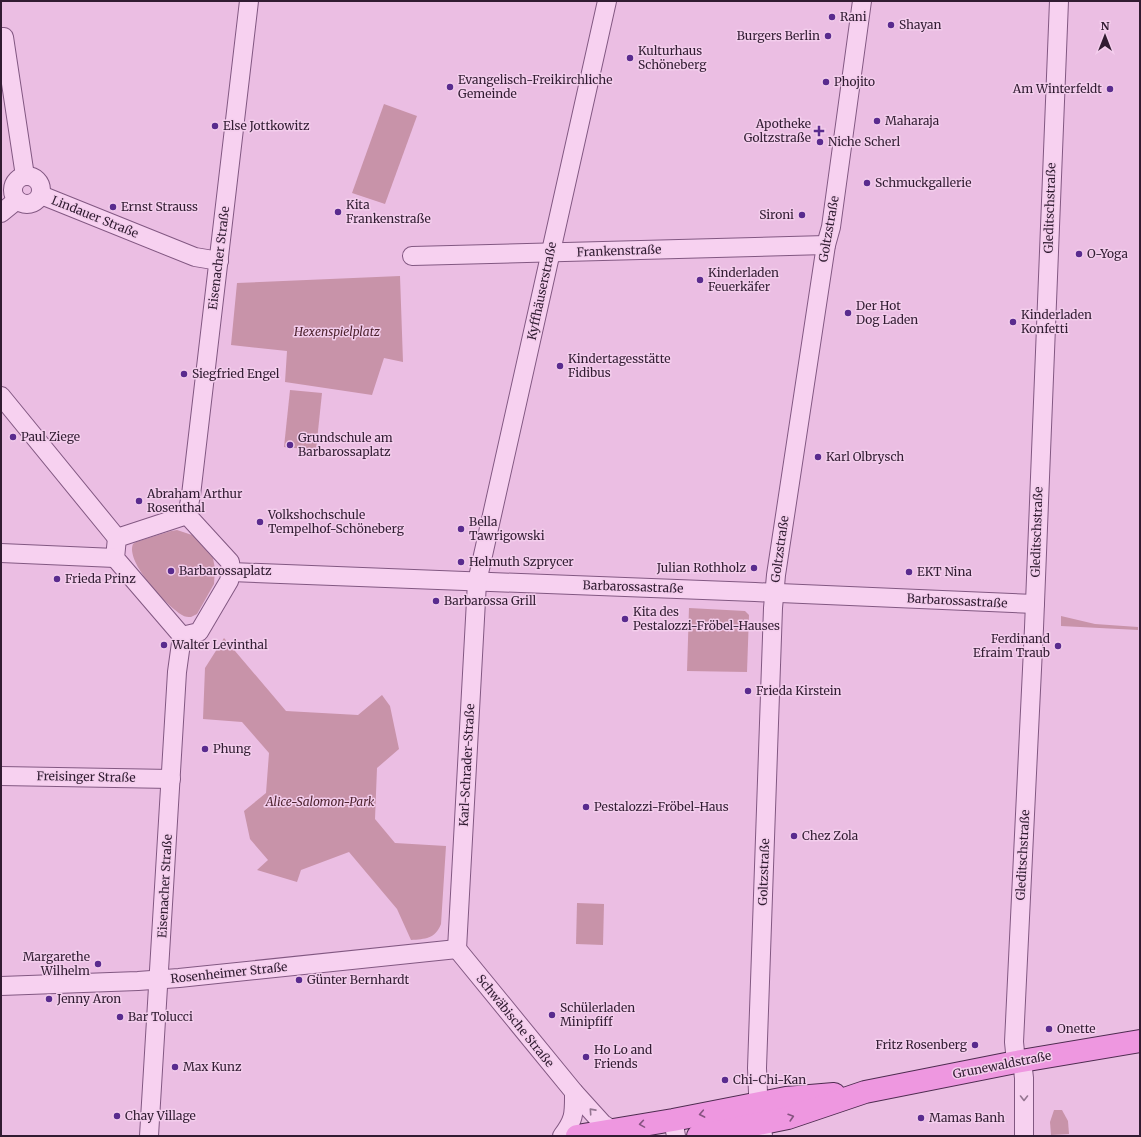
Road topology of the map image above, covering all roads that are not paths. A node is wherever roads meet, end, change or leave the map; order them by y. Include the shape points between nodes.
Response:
1 (249, 1) edge
2 (607, 1) edge
3 (862, 1) edge
4 (1059, 1) edge
5 (4, 37) dead end
6 (25, 176) junction
7 (41, 195) junction
8 (17, 200) junction
9 (1, 213) edge
10 (826, 245) junction
11 (550, 253) junction
12 (412, 256) dead end
13 (219, 261) junction
14 (1, 396) edge
15 (187, 515) junction
16 (117, 538) junction
17 (1, 553) edge
18 (115, 558) junction
19 (231, 572) junction
20 (477, 582) junction
21 (774, 593) junction
22 (1035, 604) junction
23 (182, 636) junction
24 (1, 776) edge
25 (171, 779) junction
26 (457, 949) junction
27 (159, 980) junction
28 (1, 986) edge
29 (1140, 1041) edge
30 (1019, 1062) junction
31 (574, 1092) junction
32 (761, 1121) edge
33 (675, 1128) edge
34 (611, 1130) junction
35 (149, 1136) edge
36 (562, 1136) edge
37 (577, 1136) edge
38 (698, 1136) edge
39 (1024, 1136) edge

1 - 13 street, Eisenacher Straße
2 - 11 street, Kyffhäuserstraße
3 - 10 street, Goltzstraße via 832,220
4 - 22 street, Gleditschstraße
5 - 6 street
6 - 7 street, Lindauer Straße via 33,177 40,183
6 - 8 street via 17,180 13,188
7 - 8 street via 35,203 20,203
7 - 13 street, Lindauer Straße via 195,257
8 - 9 street
10 - 11 street, Frankenstraße
10 - 21 street, Goltzstraße
11 - 12 street, Frankenstraße
11 - 20 street, Kyffhäuserstraße
13 - 15 street, Eisenacher Straße
14 - 16 street
15 - 16 street
15 - 19 street via 230,562
16 - 18 street
17 - 18 street
18 - 23 street
19 - 20 street, Barbarossastraße
19 - 23 street via 229,581 199,632
20 - 21 street, Barbarossastraße
20 - 26 street, Karl-Schrader-Straße
21 - 22 street, Barbarossastraße
21 - 32 street, Goltzstraße via 757,1060
22 - 30 street, Gleditschstraße via 1014,1042
23 - 25 street, Eisenacher Straße via 177,672
24 - 25 street, Freisinger Straße
25 - 27 street, Eisenacher Straße
26 - 27 street, Rosenheimer Straße
26 - 31 street, Schwäbische Straße
27 - 28 street, Rosenheimer Straße
27 - 35 street, Eisenacher Straße
29 - 30 main road, Grunewaldstraße
30 - 32 main road, Grunewaldstraße via 865,1092 788,1118
30 -> 39 street, Gleditschstraße via 1024,1078
34 -> 31 street, Schwäbische Straße
31 - 36 street via 573,1120
32 -> 33 main road, Grunewaldstraße
32 - 38 main road, Grunewaldstraße
33 -> 34 main road, Grunewaldstraße
34 - 37 main road, Grunewaldstraße

